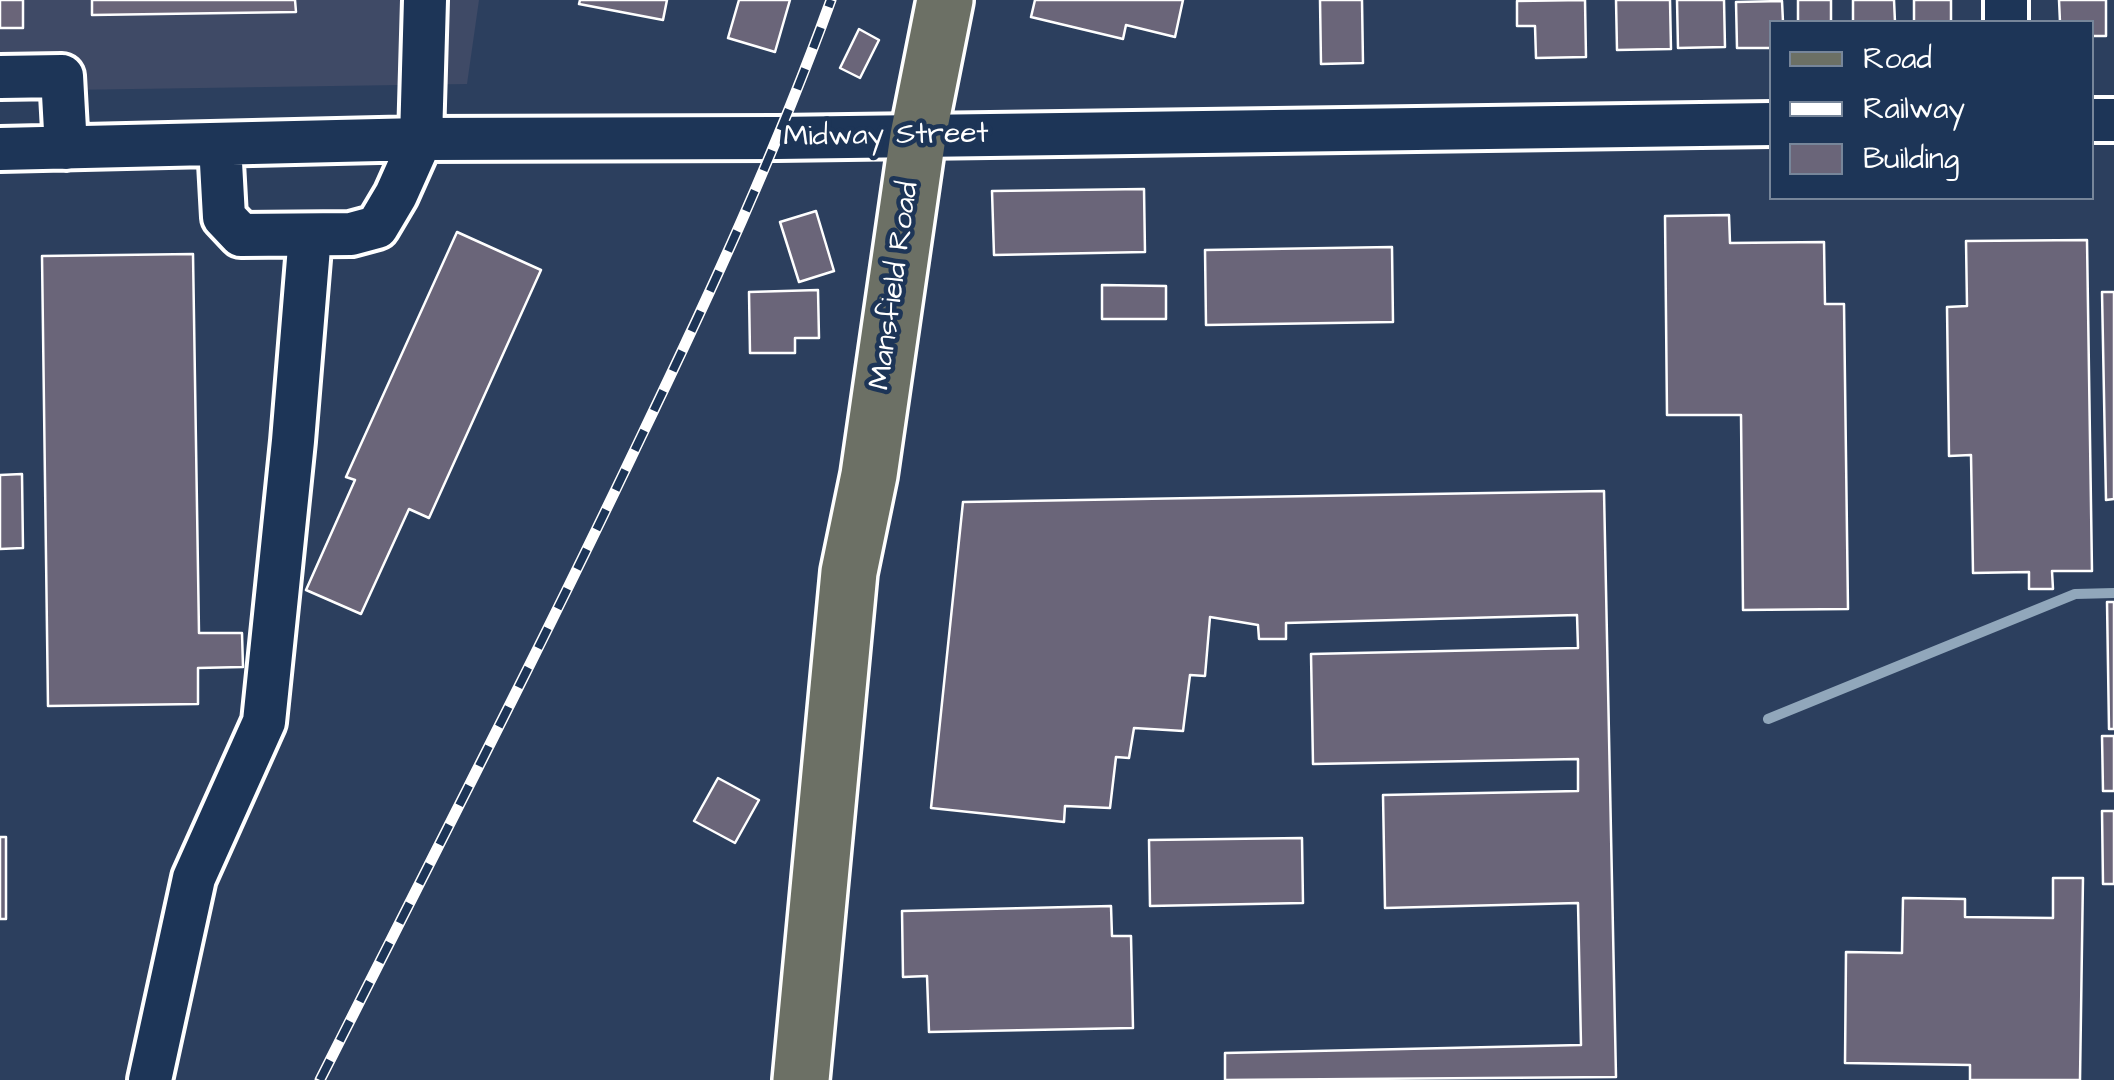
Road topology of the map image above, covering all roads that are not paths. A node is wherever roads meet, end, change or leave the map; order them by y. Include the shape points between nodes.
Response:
1 (426, 0) edge
2 (912, 0) edge
3 (945, 0) edge
4 (0, 78) edge
5 (1769, 124) edge
6 (901, 136) junction
7 (421, 140) junction
8 (220, 145) junction
9 (66, 148) junction
10 (0, 149) edge
11 (310, 235) junction
12 (150, 1080) edge
13 (801, 1080) edge

1 - 7 street
2 - 6 main road, Mansfield Road
3 - 6 main road, Mansfield Road
4 - 9 street via 62,76
5 - 6 street, Midway Street
6 - 7 street, Midway Street
6 - 13 main road, Mansfield Road via 870,251 849,572
7 - 8 street, Midway Street
7 - 11 street via 377,227
8 - 9 street, Midway Street
8 - 11 street via 224,217 241,235
9 - 10 street, Midway Street
11 - 12 street via 264,722 194,878

